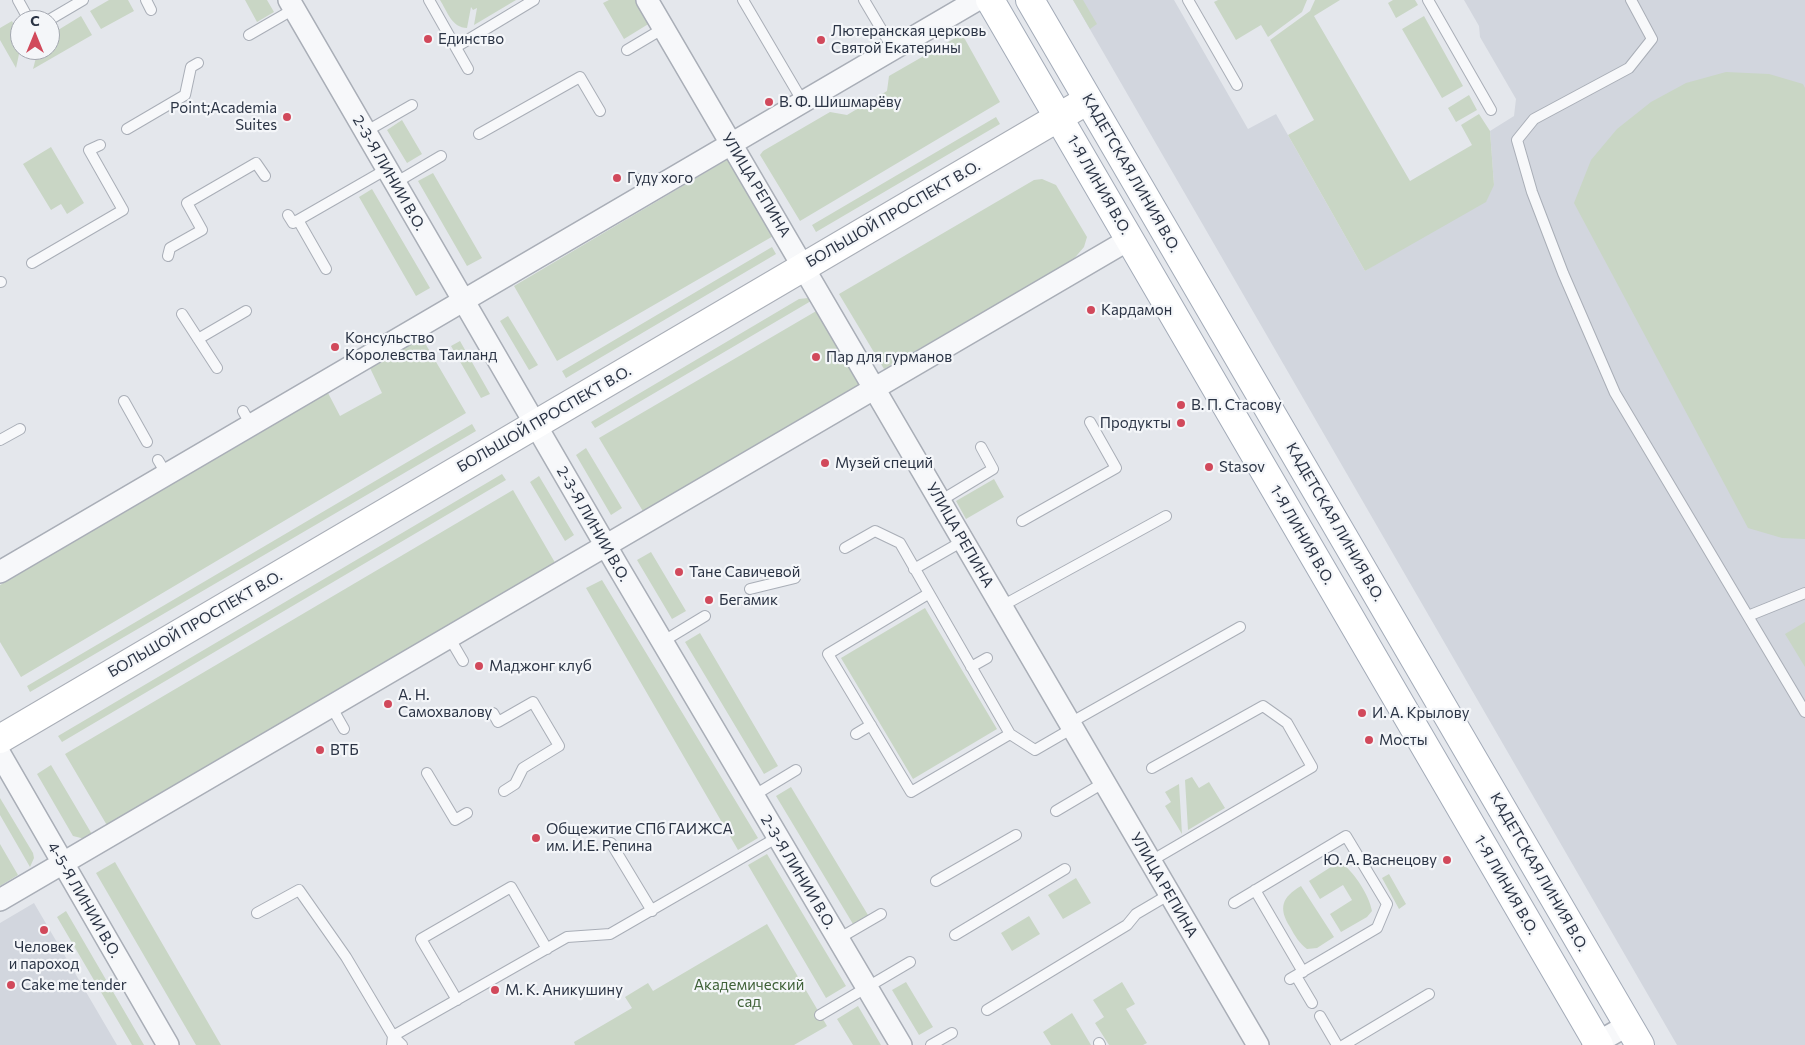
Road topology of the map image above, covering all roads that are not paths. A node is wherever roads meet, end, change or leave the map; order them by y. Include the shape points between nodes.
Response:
1 (83, 0) edge
2 (146, 0) edge
3 (430, 0) edge
4 (534, 0) edge
5 (647, 0) edge
6 (743, 0) edge
7 (864, 0) edge
8 (977, 0) edge
9 (990, 0) edge
10 (1030, 0) edge
11 (1188, 0) edge
12 (1428, 0) edge
13 (1631, 0) edge
14 (291, 4) edge
15 (151, 10) dead end
16 (60, 14) edge
17 (664, 28) junction
18 (248, 35) dead end
19 (456, 47) junction
20 (893, 49) junction
21 (626, 50) dead end
22 (198, 63) dead end
23 (468, 69) dead end
24 (1237, 85) dead end
25 (1088, 100) junction
26 (803, 102) junction
27 (412, 105) dead end
28 (600, 110) dead end
29 (1491, 110) dead end
30 (1059, 117) junction
31 (127, 129) dead end
32 (365, 132) junction
33 (479, 134) dead end
34 (100, 144) dead end
35 (732, 144) junction
36 (441, 156) dead end
37 (264, 176) dead end
38 (391, 176) junction
39 (1130, 239) junction
40 (168, 256) dead end
41 (32, 263) dead end
42 (804, 267) junction
43 (326, 269) dead end
44 (463, 301) junction
45 (246, 311) dead end
46 (182, 314) dead end
47 (198, 339) junction
48 (217, 368) dead end
49 (874, 388) junction
50 (124, 401) dead end
51 (1090, 422) dead end
52 (535, 425) junction
53 (20, 429) dead end
54 (0, 440) edge
55 (147, 442) dead end
56 (981, 447) dead end
57 (940, 501) junction
58 (1166, 516) dead end
59 (1022, 521) dead end
60 (605, 545) junction
61 (971, 546) junction
62 (845, 548) dead end
63 (914, 569) junction
64 (0, 572) edge
65 (796, 578) dead end
66 (750, 589) dead end
67 (1805, 592) edge
68 (928, 594) junction
69 (1002, 606) junction
70 (705, 616) dead end
71 (1748, 616) junction
72 (1240, 627) dead end
73 (449, 637) junction
74 (662, 642) junction
75 (987, 658) dead end
76 (463, 661) dead end
77 (970, 667) junction
78 (331, 706) junction
79 (1805, 712) edge
80 (493, 713) dead end
81 (872, 725) junction
82 (1071, 726) junction
83 (344, 729) dead end
84 (856, 734) dead end
85 (1010, 734) junction
86 (0, 738) edge
87 (0, 754) edge
88 (1152, 768) dead end
89 (796, 770) dead end
90 (427, 773) dead end
91 (1111, 788) junction
92 (504, 790) dead end
93 (753, 796) junction
94 (1056, 811) dead end
95 (467, 813) dead end
96 (1016, 835) dead end
97 (778, 837) junction
98 (611, 843) dead end
99 (1151, 861) junction
100 (63, 863) junction
101 (1065, 870) dead end
102 (936, 881) dead end
103 (1255, 890) junction
104 (1170, 894) junction
105 (0, 900) edge
106 (1234, 903) dead end
107 (652, 911) junction
108 (258, 913) dead end
109 (881, 914) dead end
110 (954, 935) dead end
111 (838, 939) junction
112 (547, 949) junction
113 (910, 962) dead end
114 (1296, 976) junction
115 (867, 988) junction
116 (1430, 994) dead end
117 (457, 1000) junction
118 (1312, 1003) dead end
119 (987, 1010) dead end
120 (820, 1015) dead end
121 (1320, 1016) dead end
122 (952, 1033) dead end
123 (1634, 1035) edge
124 (392, 1041) edge
125 (1596, 1044) edge
126 (168, 1045) edge
127 (402, 1045) edge
128 (900, 1045) edge
129 (931, 1045) edge
130 (1258, 1045) edge
131 (1337, 1045) edge
132 (1344, 1045) edge

1 - 16 lane
2 - 15 lane
3 - 19 lane
4 - 19 lane
5 - 17 street, УЛИЦА РЕПИНА
6 - 26 lane
7 - 20 lane
8 - 20 street
9 - 30 main road, 1-Я ЛИНИЯ В.О.
10 - 25 main road, КАДЕТСКАЯ ЛИНИЯ В.О.
11 - 24 lane
12 - 29 lane
13 - 71 lane via 1652,39 1635,61 1629,68 1534,120 1517,140 1532,192 1615,393
14 - 18 lane
14 - 32 street, 2-3-Я ЛИНИИ В.О.
17 - 21 lane
17 - 35 street, УЛИЦА РЕПИНА
19 - 23 lane
20 - 26 street
22 - 31 lane via 191,67 185,95
25 - 30 main road, БОЛЬШОЙ ПРОСПЕКТ В.О.
25 - 123 main road, КАДЕТСКАЯ ЛИНИЯ В.О.
26 - 35 street
27 - 32 lane
28 - 33 lane via 580,77
30 - 39 main road, 1-Я ЛИНИЯ В.О.
30 - 42 main road, БОЛЬШОЙ ПРОСПЕКТ В.О.
32 - 38 street, 2-3-Я ЛИНИИ В.О.
34 - 41 lane via 89,150 123,210
35 - 42 street, УЛИЦА РЕПИНА
35 - 44 street via 644,186
36 - 38 lane
37 - 40 lane via 256,163 187,204 202,230 170,248
38 - 43 lane via 293,218
38 - 44 street, 2-3-Я ЛИНИИ В.О.
39 - 49 street
39 - 125 main road, 1-Я ЛИНИЯ В.О.
42 - 49 street, УЛИЦА РЕПИНА
42 - 52 main road, БОЛЬШОЙ ПРОСПЕКТ В.О.
44 - 52 street, 2-3-Я ЛИНИИ В.О.
44 - 64 street via 247,418 162,468
45 - 47 lane
46 - 47 lane
47 - 48 lane
49 - 57 street, УЛИЦА РЕПИНА
49 - 60 street
50 - 55 lane
51 - 59 lane via 1116,468
52 - 60 street, 2-3-Я ЛИНИИ В.О.
52 - 86 main road, БОЛЬШОЙ ПРОСПЕКТ В.О.
53 - 54 lane
56 - 57 lane via 993,469
57 - 61 street, УЛИЦА РЕПИНА
58 - 69 lane
60 - 73 street
60 - 74 street, 2-3-Я ЛИНИИ В.О.
61 - 63 lane
61 - 69 street, УЛИЦА РЕПИНА
62 - 63 lane via 875,531 900,543
63 - 68 lane
65 - 66 lane
67 - 71 lane
68 - 77 lane
68 - 81 lane via 828,654
69 - 82 street, УЛИЦА РЕПИНА via 1016,642
70 - 74 lane
71 - 79 lane
72 - 82 lane
73 - 76 lane
73 - 78 street
74 - 93 street, 2-3-Я ЛИНИИ В.О.
75 - 77 lane
77 - 85 lane
78 - 83 lane
78 - 100 street
80 - 92 lane via 498,722 533,702 559,746 524,768 515,784
81 - 84 lane
81 - 85 lane via 911,792
82 - 85 lane via 1036,750
82 - 91 street, УЛИЦА РЕПИНА
87 - 100 street, 4-5-Я ЛИНИИ В.О.
88 - 99 lane via 1263,706 1287,724 1312,767
89 - 93 lane
90 - 95 lane via 455,820
91 - 94 lane
91 - 99 street, УЛИЦА РЕПИНА
93 - 97 street, 2-3-Я ЛИНИИ В.О.
96 - 102 lane
97 - 107 lane
97 - 111 street, 2-3-Я ЛИНИИ В.О.
98 - 107 lane
99 - 104 street, УЛИЦА РЕПИНА
100 - 105 street
100 - 126 street, 4-5-Я ЛИНИИ В.О.
101 - 110 lane
103 - 106 lane
103 - 114 lane
103 - 114 lane via 1346,836 1387,904 1377,928
104 - 119 lane via 1136,914 1128,925
104 - 130 street, УЛИЦА РЕПИНА via 1195,926 1242,1007
107 - 112 lane via 610,934 567,937
108 - 124 lane via 299,890 346,957
109 - 111 lane
111 - 115 street, 2-3-Я ЛИНИИ В.О.
112 - 117 lane
112 - 117 lane via 511,887 421,939
113 - 115 lane
114 - 118 lane
115 - 120 lane
115 - 128 street, 2-3-Я ЛИНИИ В.О.
116 - 132 lane
117 - 124 lane
121 - 131 lane
122 - 129 lane
123 - 125 street
124 - 127 lane

